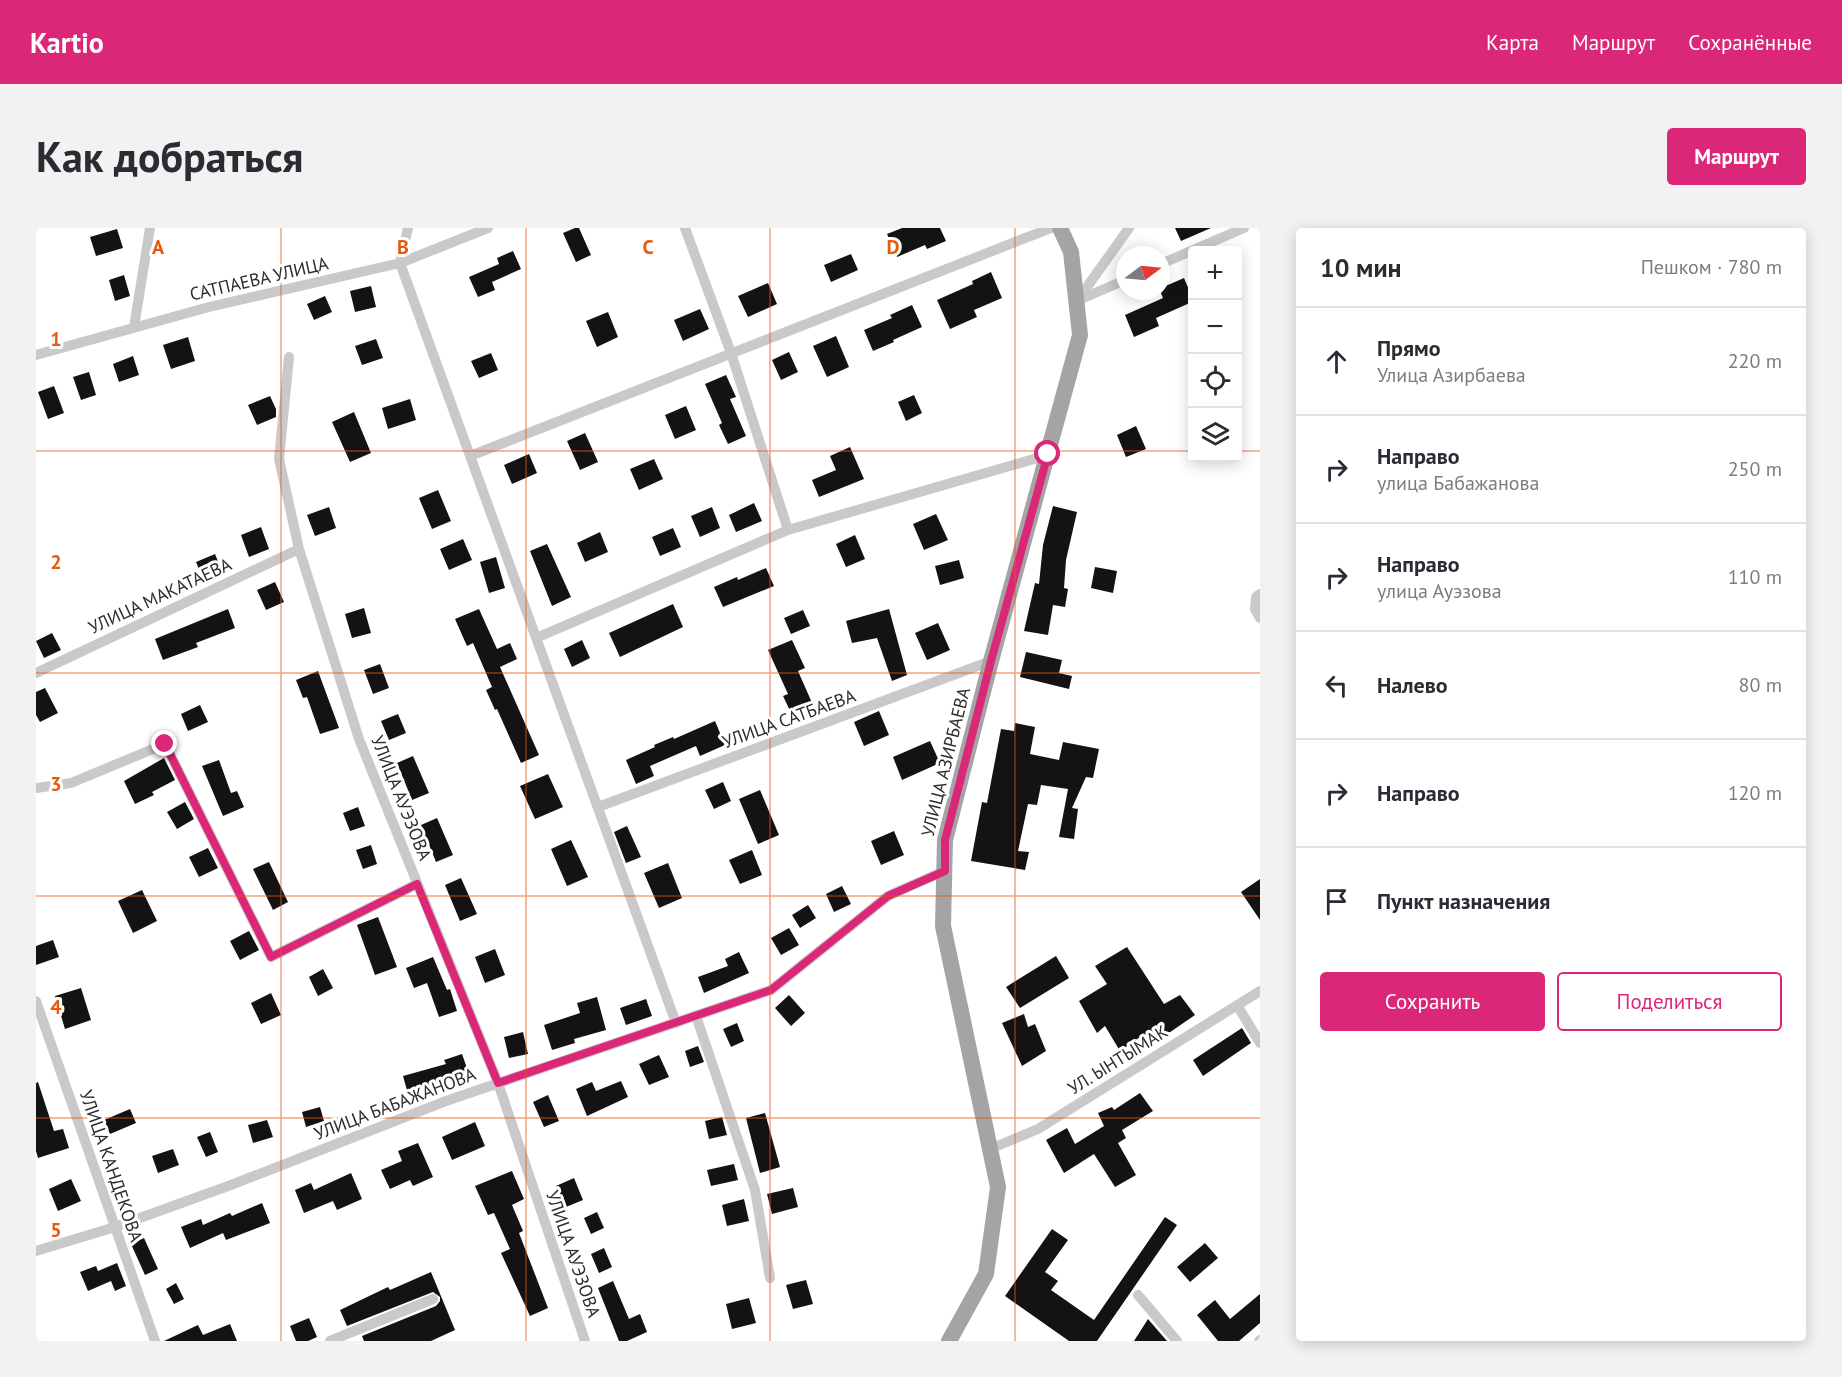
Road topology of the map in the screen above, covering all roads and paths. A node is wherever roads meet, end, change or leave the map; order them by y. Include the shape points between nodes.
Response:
1 (150, 228) edge
2 (408, 228) edge
3 (488, 228) edge
4 (685, 228) edge
5 (1052, 228) edge
6 (1060, 228) edge
7 (1129, 228) edge
8 (1244, 228) edge
9 (1170, 260) edge
10 (400, 263) junction
11 (1116, 284) edge
12 (1077, 301) junction
13 (134, 327) junction
14 (731, 353) junction
15 (36, 355) edge
16 (289, 357) dead end
17 (1048, 454) junction
18 (470, 456) junction
19 (788, 530) junction
20 (298, 549) junction
21 (1260, 594) edge
22 (1260, 618) edge
23 (536, 638) junction
24 (991, 661) junction
25 (36, 673) edge
26 (36, 788) edge
27 (598, 807) junction
28 (945, 871) junction
29 (417, 884) junction
30 (1260, 991) edge
31 (36, 1001) edge
32 (1237, 1005) junction
33 (696, 1016) junction
34 (676, 1023) junction
35 (1260, 1043) edge
36 (498, 1083) junction
37 (990, 1149) junction
38 (115, 1227) junction
39 (36, 1251) edge
40 (770, 1278) dead end
41 (1138, 1295) dead end
42 (433, 1299) dead end
43 (155, 1341) edge
44 (330, 1341) edge
45 (585, 1341) edge
46 (949, 1341) edge
47 (1177, 1341) edge

1 - 13 street
2 - 10 street
3 - 10 street, САТПАЕВА УЛИЦА
4 - 14 street
5 - 14 street
6 - 12 main road, УЛИЦА АЗИРБАЕВА via 1071,252
7 - 12 street
8 - 9 street
10 - 13 street, САТПАЕВА УЛИЦА
10 - 18 street
11 - 12 street
12 - 17 main road, УЛИЦА АЗИРБАЕВА via 1080,335
13 - 15 street, САТПАЕВА УЛИЦА
14 - 18 street
14 - 19 street
16 - 20 street, УЛИЦА АУЭЗОВА via 279,459
17 - 19 street
17 - 24 main road, УЛИЦА АЗИРБАЕВА
18 - 23 street
19 - 23 street
20 - 25 street, УЛИЦА МАКАТАЕВА
20 - 29 street, УЛИЦА АУЭЗОВА via 359,740
21 - 22 street via 1254,609
23 - 27 street
24 - 27 street, УЛИЦА САТБАЕВА
24 - 28 main road, УЛИЦА АЗИРБАЕВА via 945,840
26 - 29 street via 71,783 165,744 271,957
27 - 34 street
28 - 33 street, УЛИЦА БАБАЖАНОВА via 888,896 771,990
28 - 37 main road, УЛИЦА АЗИРБАЕВА via 943,926
29 - 36 street, УЛИЦА АУЭЗОВА
30 - 32 street, УЛ. ЫНТЫМАК
31 - 38 street, УЛИЦА КАНДЕКОВА
32 - 35 street
32 - 37 street, УЛ. ЫНТЫМАК via 1038,1129
33 - 34 street, УЛИЦА БАБАЖАНОВА
33 - 40 street via 755,1190
34 - 36 street, УЛИЦА БАБАЖАНОВА
36 - 38 street, УЛИЦА БАБАЖАНОВА
36 - 45 street, УЛИЦА АУЭЗОВА
37 - 46 main road, УЛИЦА АЗИРБАЕВА via 998,1187 986,1274
38 - 39 street, УЛИЦА БАБАЖАНОВА
38 - 43 street, УЛИЦА КАНДЕКОВА
41 - 47 street
42 - 44 street

